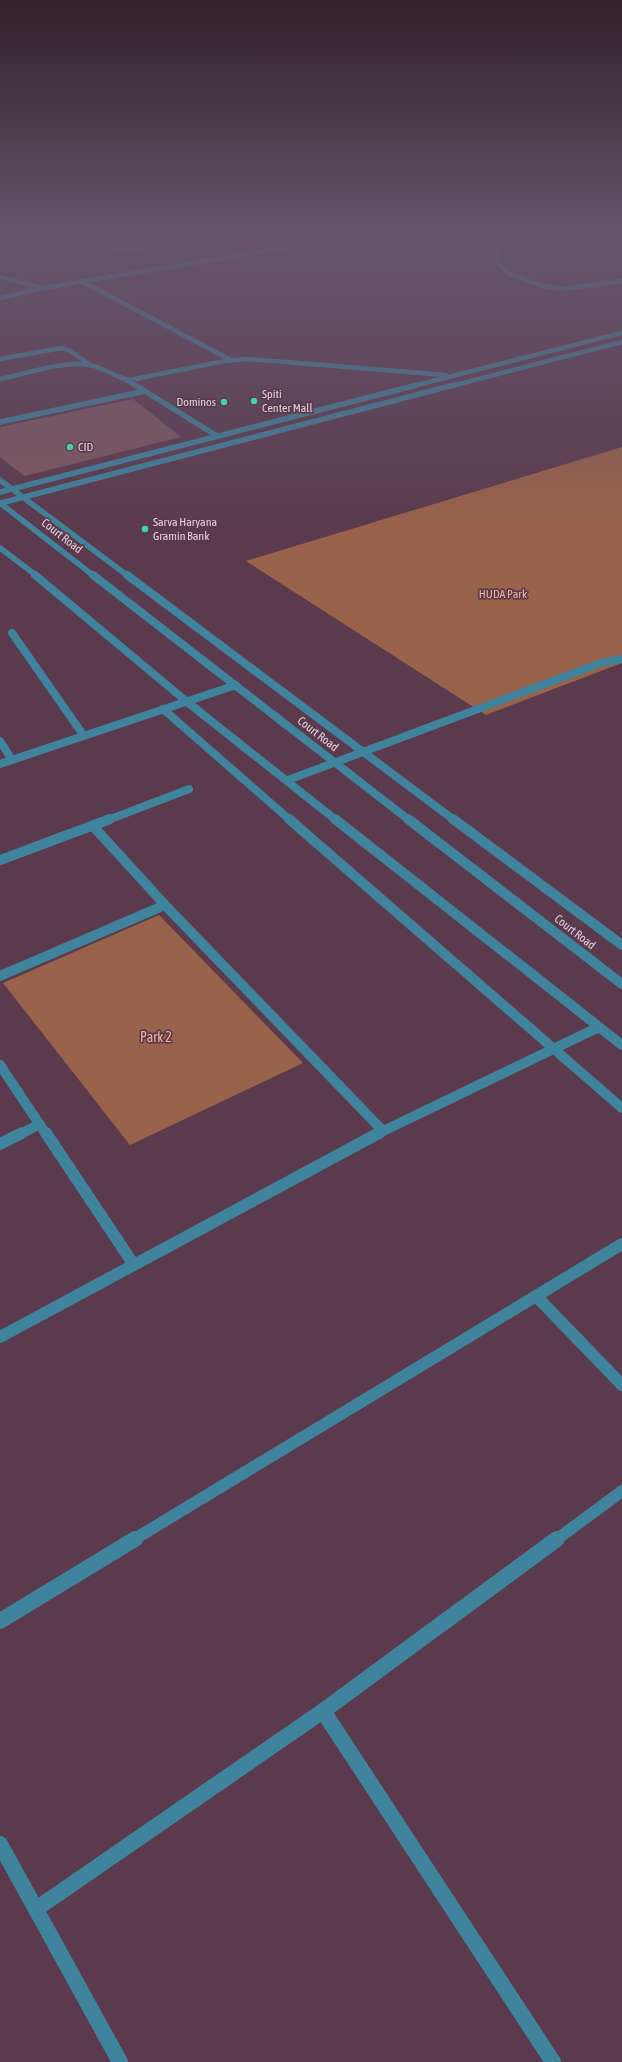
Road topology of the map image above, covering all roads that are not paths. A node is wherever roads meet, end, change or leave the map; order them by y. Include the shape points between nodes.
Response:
1 (183, 335) edge
2 (613, 335) edge
3 (622, 342) edge
4 (0, 359) edge
5 (230, 360) junction
6 (90, 364) junction
7 (456, 376) junction
8 (0, 379) edge
9 (126, 380) junction
10 (145, 391) junction
11 (0, 422) edge
12 (217, 436) junction
13 (0, 480) edge
14 (11, 489) junction
15 (0, 492) edge
16 (23, 498) junction
17 (0, 503) edge
18 (0, 548) edge
19 (12, 633) dead end
20 (622, 659) edge
21 (236, 685) junction
22 (186, 701) junction
23 (164, 709) junction
24 (84, 736) junction
25 (0, 741) edge
26 (363, 751) junction
27 (12, 760) junction
28 (334, 762) junction
29 (0, 764) edge
30 (288, 780) junction
31 (189, 789) dead end
32 (93, 826) junction
33 (0, 860) edge
34 (165, 905) junction
35 (622, 945) edge
36 (0, 976) edge
37 (622, 984) edge
38 (599, 1026) junction
39 (622, 1045) edge
40 (554, 1048) junction
41 (0, 1065) edge
42 (622, 1108) edge
43 (40, 1124) junction
44 (383, 1131) junction
45 (0, 1144) edge
46 (622, 1244) edge
47 (134, 1265) junction
48 (536, 1296) junction
49 (0, 1337) edge
50 (622, 1385) edge
51 (622, 1492) edge
52 (0, 1621) edge
53 (323, 1711) junction
54 (0, 1844) edge
55 (36, 1909) junction
56 (120, 2062) edge
57 (553, 2062) edge

1 - 5 street
2 - 7 street
3 - 16 street
4 - 6 street via 62,348
5 - 7 street via 255,359
5 - 9 street
6 - 8 street via 74,364
6 - 9 street
7 - 12 street
9 - 10 street
10 - 11 street
10 - 12 street
12 - 14 street
13 - 14 street
14 - 15 street
14 - 16 street
16 - 17 street
16 - 26 street
17 - 21 street, Court Road
18 - 22 street
19 - 24 street
20 - 26 street via 601,663
21 - 22 street
21 - 28 street, Court Road
22 - 23 street
22 - 30 street
23 - 24 street
23 - 40 street
24 - 27 street
25 - 27 street
26 - 28 street
26 - 35 street
27 - 29 street
28 - 30 street
28 - 37 street, Court Road
30 - 38 street
31 - 32 street
32 - 33 street
32 - 34 street
34 - 36 street
34 - 44 street
38 - 39 street
38 - 40 street
40 - 42 street
40 - 44 street
41 - 43 street
43 - 45 street
43 - 47 street
44 - 47 street
46 - 48 street
47 - 49 street
48 - 50 street
48 - 52 street
51 - 53 street
53 - 55 street
53 - 57 street
54 - 55 street
55 - 56 street

